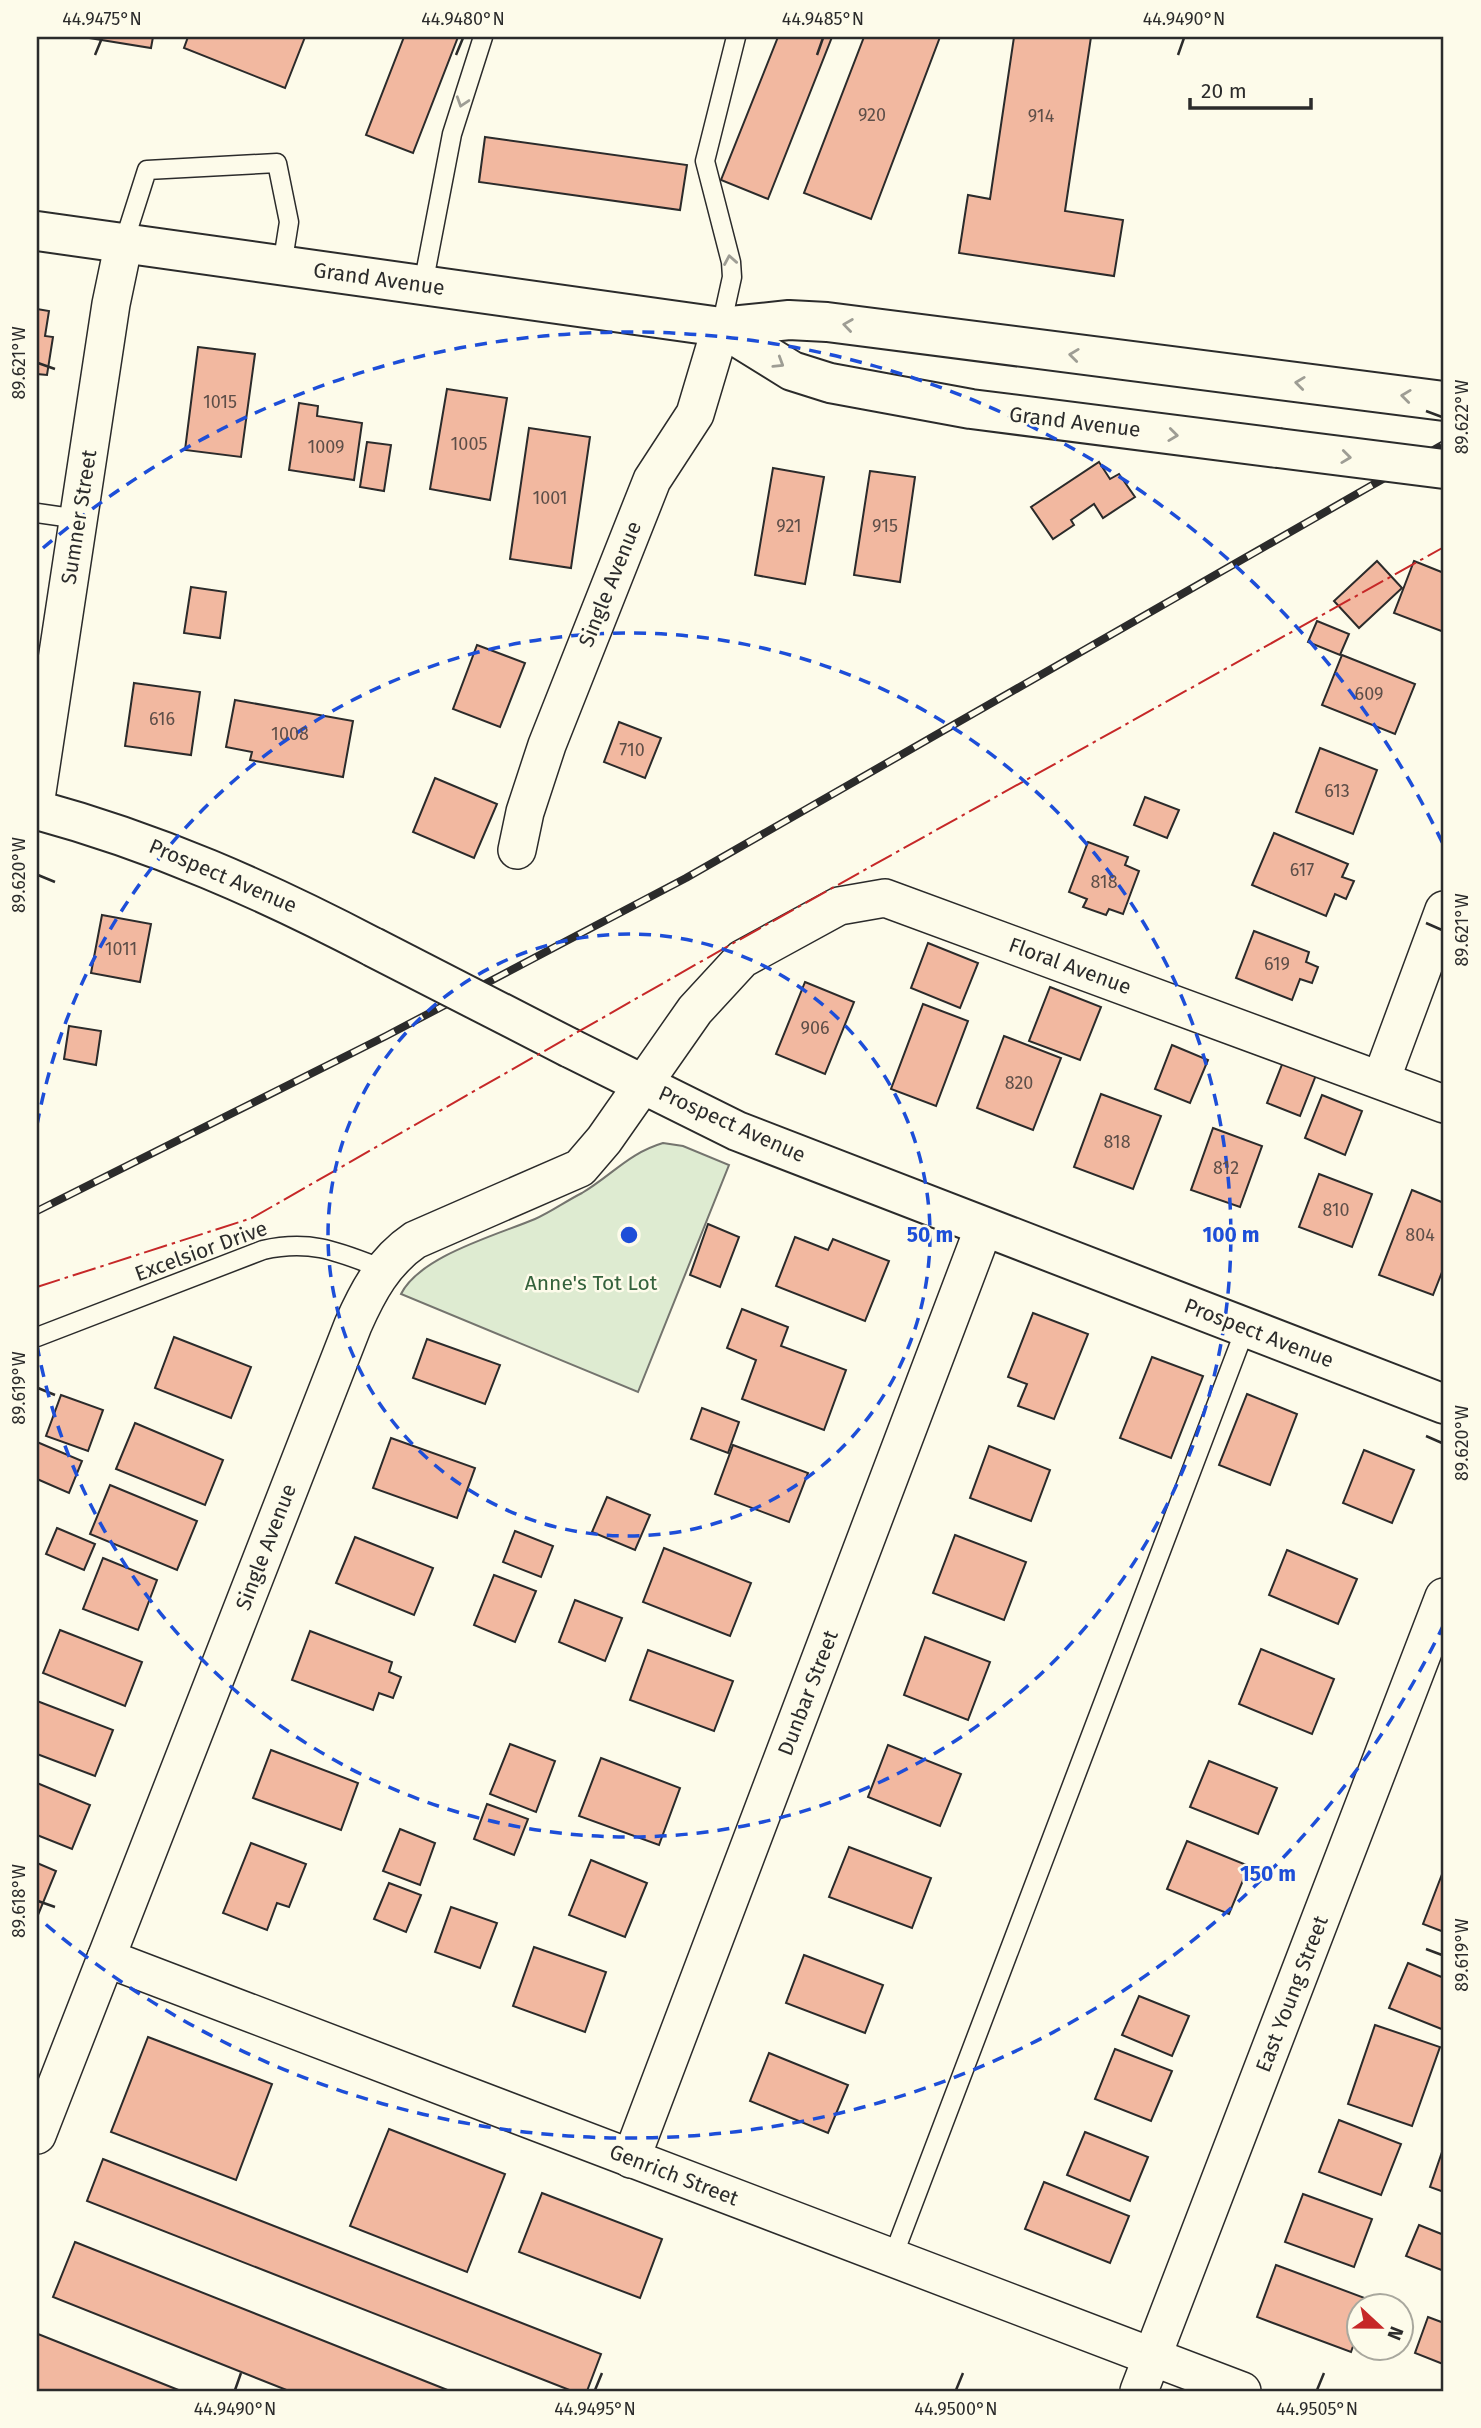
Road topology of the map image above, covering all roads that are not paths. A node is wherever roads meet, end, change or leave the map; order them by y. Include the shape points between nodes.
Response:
1 (483, 37) edge
2 (736, 37) edge
3 (37, 232) edge
4 (124, 242) junction
5 (282, 266) junction
6 (423, 285) junction
7 (721, 327) junction
8 (1444, 401) edge
9 (1444, 469) edge
10 (37, 513) edge
11 (79, 519) junction
12 (37, 792) edge
13 (37, 810) edge
14 (517, 850) dead end
15 (1444, 910) edge
16 (1381, 1080) junction
17 (644, 1084) junction
18 (1444, 1104) edge
19 (984, 1227) junction
20 (383, 1269) junction
21 (1246, 1328) junction
22 (37, 1337) edge
23 (1444, 1404) edge
24 (1444, 1597) edge
25 (106, 1958) junction
26 (37, 2135) edge
27 (631, 2159) junction
28 (892, 2259) junction
29 (1152, 2358) junction
30 (1139, 2391) edge
31 (1241, 2391) edge

1 -> 6 lane via 452,134
7 -> 2 lane via 731,262 705,161
3 - 4 main road, Grand Avenue
4 - 5 main road, Grand Avenue
4 - 5 lane via 147,170 277,163 289,222
4 - 11 street, Sumner Street
5 - 6 main road, Grand Avenue
6 - 7 main road, Grand Avenue
8 -> 7 main road, Grand Avenue via 827,322 789,320
7 -> 9 main road, Grand Avenue, bridge via 792,371 830,383 971,409
7 - 14 street, Single Avenue via 695,414 652,480 580,659 531,790
10 - 11 lane
11 - 12 street, Sumner Street
13 - 17 main road, Prospect Avenue, bridge via 123,835 299,908
15 - 16 street
16 - 17 street, Floral Avenue via 886,898 839,906 742,959 695,1010
16 - 18 street, Floral Avenue
17 - 19 main road, Prospect Avenue via 737,1131
17 - 20 street, Single Avenue via 580,1168 435,1230 404,1247
19 - 21 main road, Prospect Avenue
19 - 27 street, Dunbar Street
20 - 22 lane, Excelsior Drive via 321,1247 287,1244
20 - 25 street, Single Avenue via 353,1325
21 - 23 main road, Prospect Avenue
21 - 28 lane
24 - 29 street, East Young Street
25 - 26 street, Single Avenue
25 - 27 street, Genrich Street
27 - 28 street, Genrich Street
28 - 29 street, Genrich Street
29 - 30 street, East Young Street
29 - 31 street, Genrich Street

